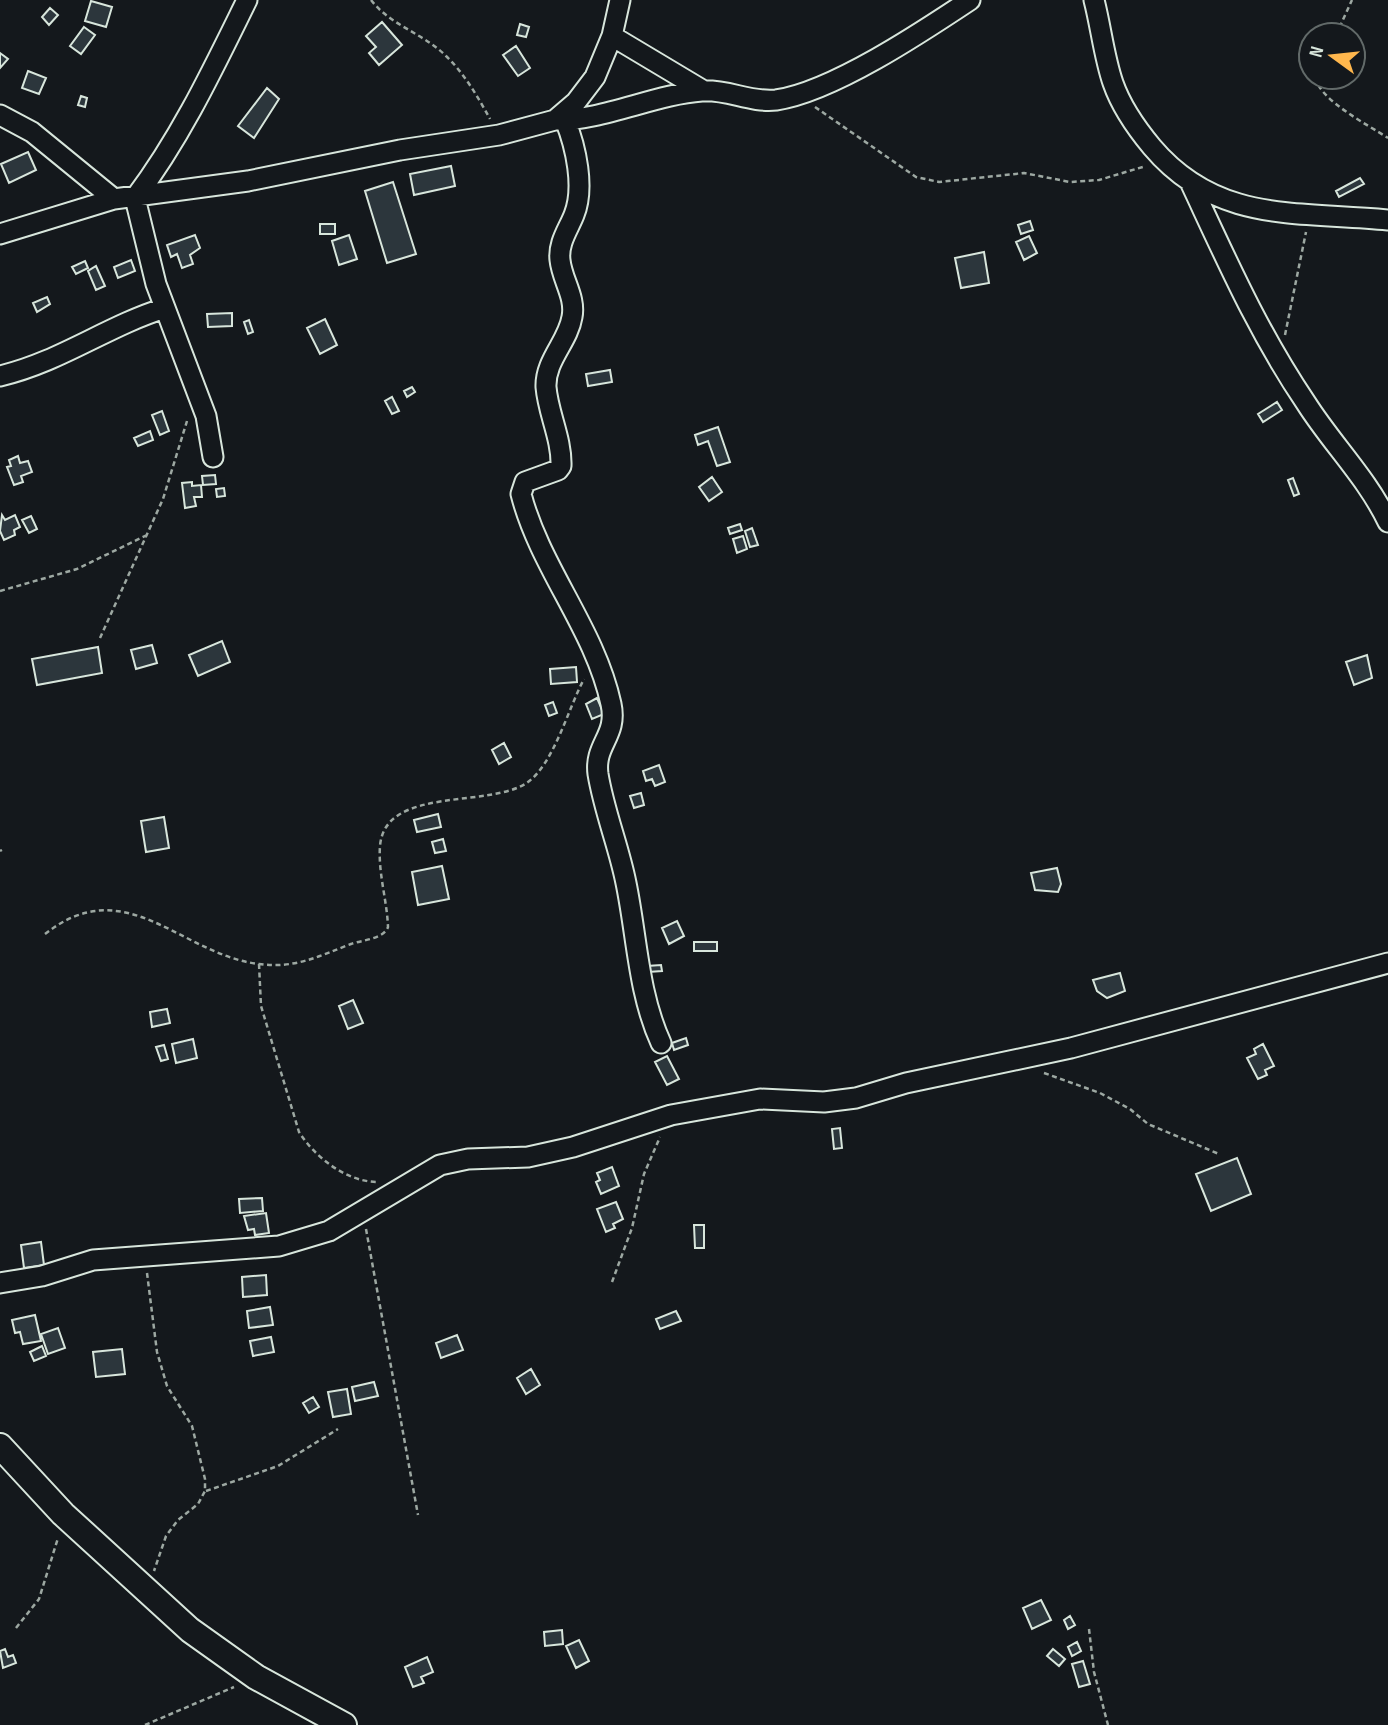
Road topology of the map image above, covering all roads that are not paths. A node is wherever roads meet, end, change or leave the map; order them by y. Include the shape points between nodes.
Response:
1 (247, 0) edge
2 (620, 0) edge
3 (970, 0) edge
4 (1094, 0) edge
5 (612, 36) junction
6 (704, 90) junction
7 (0, 114) edge
8 (560, 120) junction
9 (1191, 184) junction
10 (135, 198) junction
11 (114, 199) junction
12 (1388, 220) edge
13 (0, 234) edge
14 (165, 308) junction
15 (0, 376) edge
16 (212, 457) dead end
17 (1388, 523) edge
18 (1388, 963) edge
19 (661, 1044) dead end
20 (0, 1283) edge
21 (0, 1446) edge
22 (344, 1725) edge

1 - 10 street via 205,87
2 - 5 street
3 - 6 street via 915,37 798,95 765,100
4 - 9 street via 1113,83 1137,128 1165,163
5 - 6 street
5 - 8 street via 595,77
6 - 8 street
7 - 11 street via 32,132
8 - 10 street via 499,135
8 - 19 street via 574,148 578,195 559,260 573,313 552,360 546,387 561,466 525,482 521,494 552,572 605,681 614,719 598,772 627,886 649,1017
9 - 12 street via 1246,208
9 - 17 street via 1236,285 1279,361 1370,489
10 - 11 street
10 - 14 street
11 - 13 street
14 - 15 street via 129,319 60,357
14 - 16 street via 197,393
18 - 20 street via 1071,1048 856,1098 824,1102 774,1097 671,1115 528,1157 440,1165 329,1231 279,1246 93,1260
21 - 22 main road via 63,1514 190,1630 256,1677

